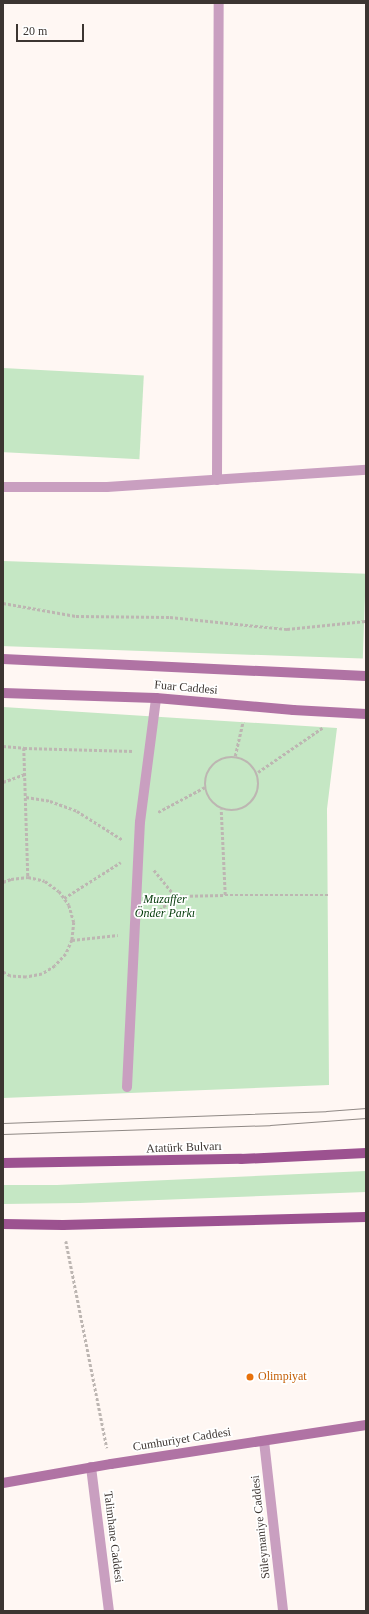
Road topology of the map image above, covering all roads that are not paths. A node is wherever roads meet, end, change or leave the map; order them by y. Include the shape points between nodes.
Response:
1 (219, 3) edge
2 (366, 470) edge
3 (217, 480) junction
4 (3, 487) edge
5 (3, 659) edge
6 (366, 676) edge
7 (3, 693) edge
8 (156, 698) junction
9 (366, 714) edge
10 (127, 1087) dead end
11 (366, 1153) edge
12 (3, 1163) edge
13 (366, 1217) edge
14 (3, 1224) edge
15 (366, 1425) edge
16 (264, 1441) junction
17 (91, 1467) junction
18 (3, 1482) edge
19 (109, 1611) edge
20 (283, 1611) edge

1 - 3 street
2 - 3 street
3 - 4 street via 107,487
5 - 6 main road, Fuar Caddesi
7 - 8 main road, Fuar Caddesi
8 - 9 main road, Fuar Caddesi
8 - 10 street via 140,822
11 - 12 main road, Atatürk Bulvarı via 226,1160
13 - 14 main road via 63,1225
15 - 16 main road, Cumhuriyet Caddesi
16 - 17 main road, Cumhuriyet Caddesi
16 - 20 street, Süleymaniye Caddesi
17 - 18 main road, Cumhuriyet Caddesi
17 - 19 street, Talimhane Caddesi

